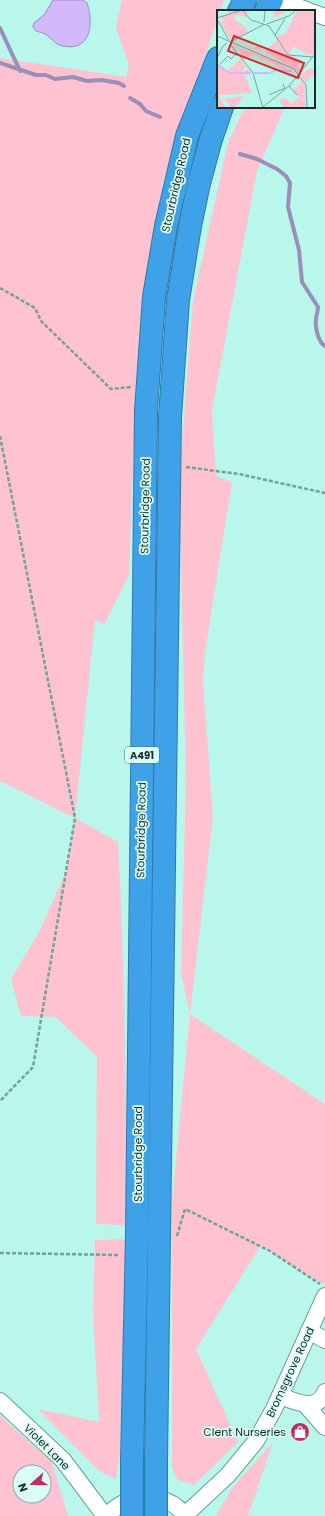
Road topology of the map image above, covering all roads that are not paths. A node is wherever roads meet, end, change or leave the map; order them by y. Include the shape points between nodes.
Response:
1 (245, 0) edge
2 (272, 0) edge
3 (279, 0) edge
4 (240, 10) edge
5 (267, 10) edge
6 (306, 10) edge
7 (315, 13) edge
8 (325, 16) edge
9 (217, 61) edge
10 (222, 108) edge
11 (325, 1296) edge
12 (309, 1331) junction
13 (325, 1340) edge
14 (325, 1392) edge
15 (280, 1396) junction
16 (0, 1401) edge
17 (305, 1404) junction
18 (325, 1427) edge
19 (185, 1515) edge
20 (106, 1516) edge
21 (132, 1516) edge
22 (156, 1516) edge

1 - 4 highway
2 - 5 highway
3 - 6 street
7 - 8 street
9 - 21 highway, Stourbridge Road / A491, bridge via 187,136 166,226 154,297 146,410 138,1234
10 - 22 highway, Stourbridge Road / A491, bridge via 199,183 190,226 178,300 170,417
11 - 12 street, Bromsgrove Road
12 - 13 street
12 - 15 street, Bromsgrove Road
14 - 17 street via 317,1403
15 - 17 street
15 - 19 street, Bromsgrove Road via 256,1441 228,1475
16 - 20 street, Violet Lane via 63,1460
17 - 18 street
19 - 20 street via 166,1501 143,1497 126,1501

